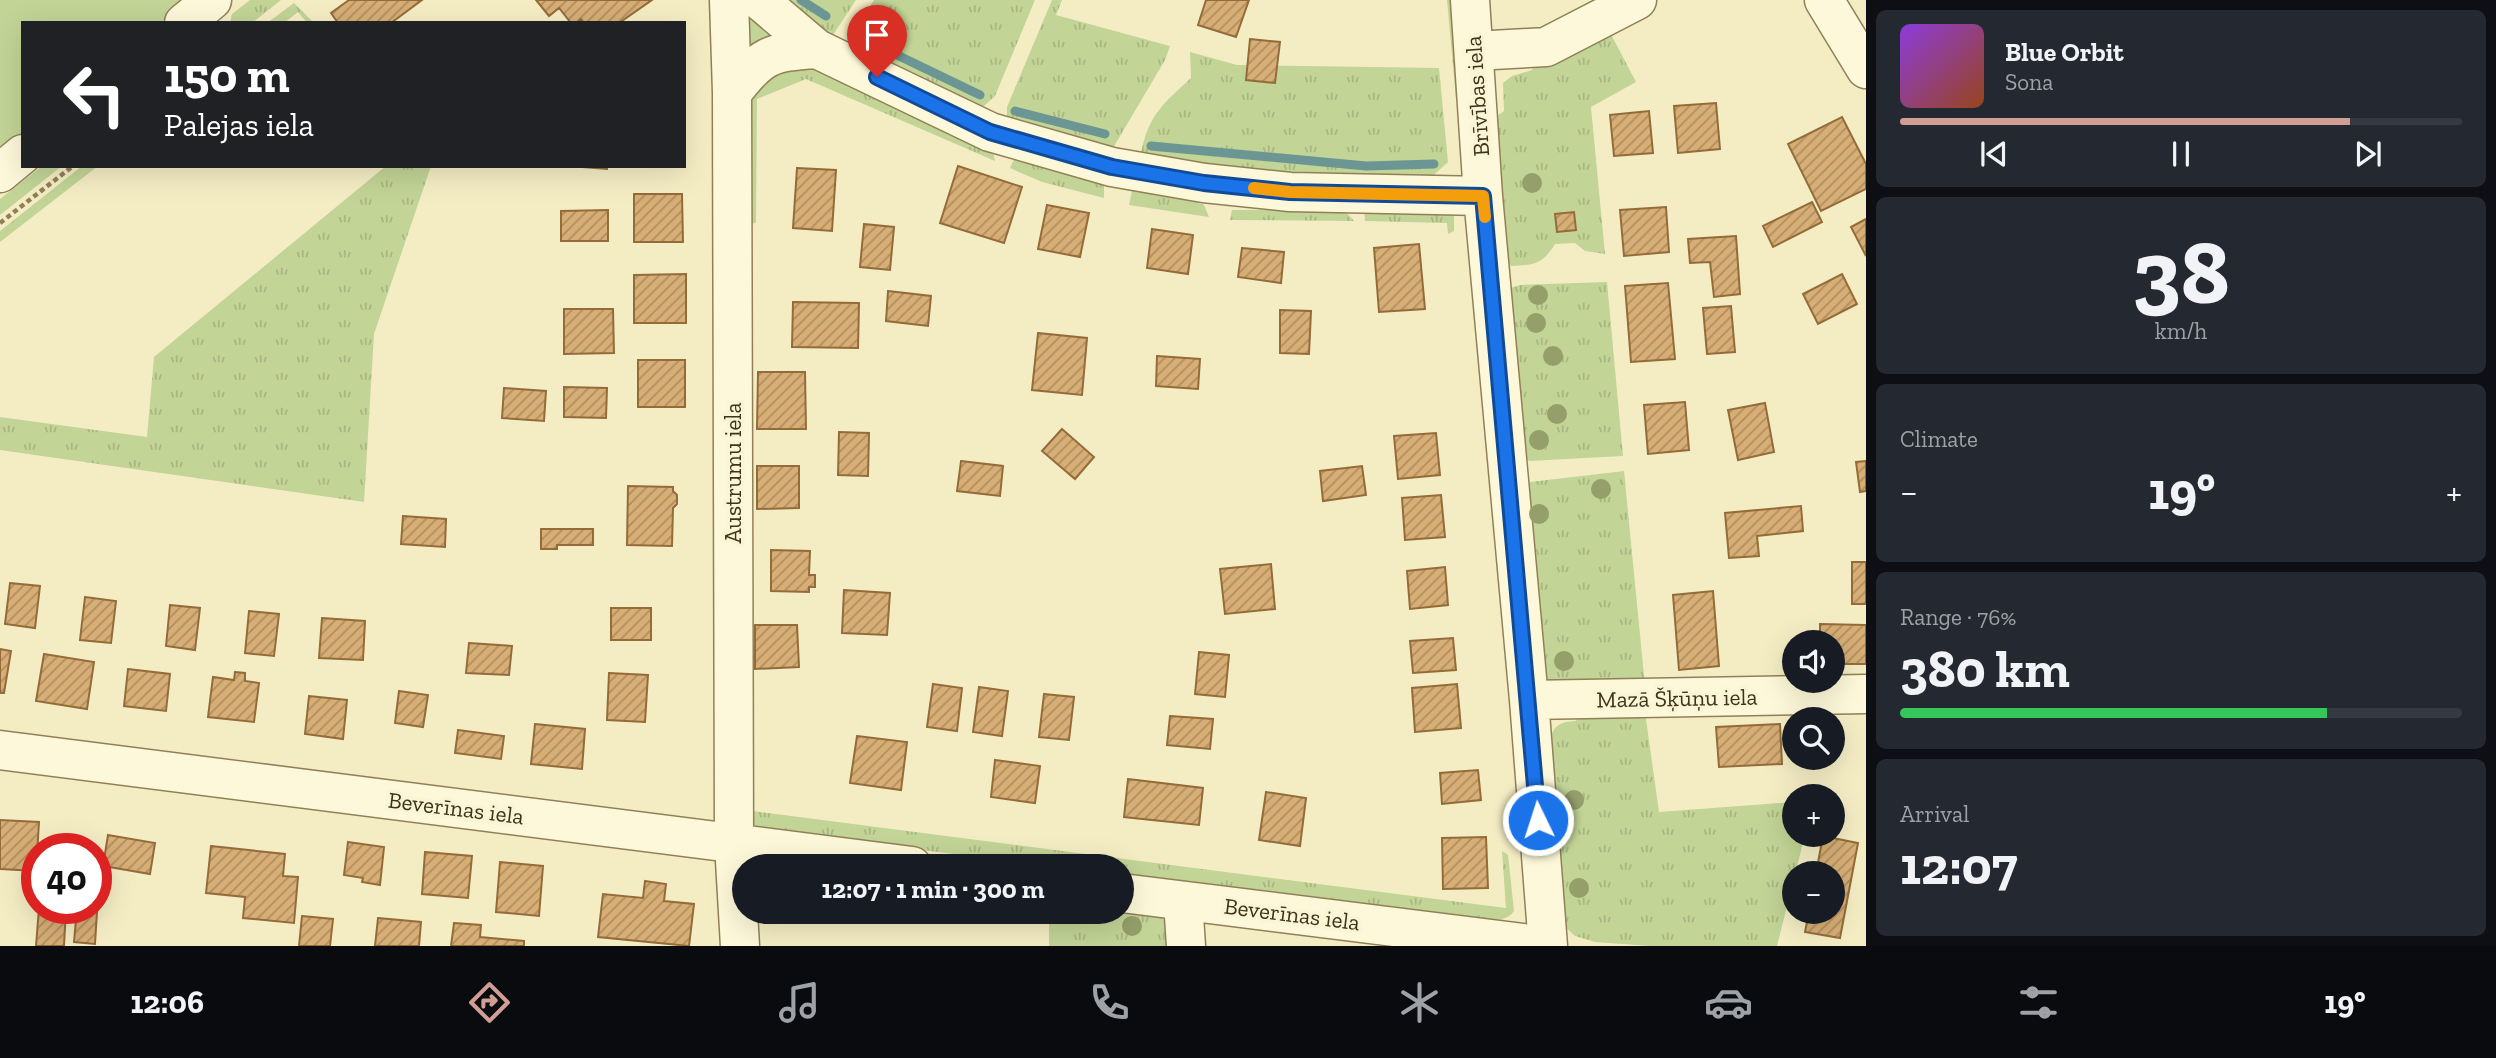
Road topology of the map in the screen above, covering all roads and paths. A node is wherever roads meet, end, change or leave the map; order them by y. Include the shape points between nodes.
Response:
1 (212, 0) edge
2 (729, 0) edge
3 (759, 0) edge
4 (1470, 0) edge
5 (1637, 0) edge
6 (1824, 0) edge
7 (186, 21) edge
8 (817, 49) junction
9 (1474, 51) junction
10 (1866, 69) edge
11 (732, 93) junction
12 (21, 156) edge
13 (70, 168) edge
14 (0, 173) edge
15 (1483, 196) junction
16 (0, 223) edge
17 (1866, 694) edge
18 (1529, 700) junction
19 (0, 750) edge
20 (734, 844) junction
21 (815, 854) edge
22 (1134, 895) edge
23 (1183, 901) junction
24 (740, 946) edge
25 (1186, 946) edge
26 (1547, 946) edge

1 - 7 street
2 - 11 street, Austrumu iela
3 - 8 street
4 - 9 street, Brīvības iela
5 - 9 street via 1546,47
6 - 10 street
8 - 11 street via 780,52 753,67
8 - 15 street via 990,132 1112,167 1290,192
9 - 15 street, Brīvības iela
11 - 20 street, Austrumu iela
12 - 14 street
13 - 16 path
15 - 18 street, Brīvības iela
17 - 18 street, Mazā Šķūņu iela
18 - 26 street, Brīvības iela
19 - 20 street, Beverīnas iela
20 - 21 street, Beverīnas iela
20 - 24 street, Austrumu iela
22 - 23 street, Beverīnas iela
23 - 25 street
23 - 26 street, Beverīnas iela

